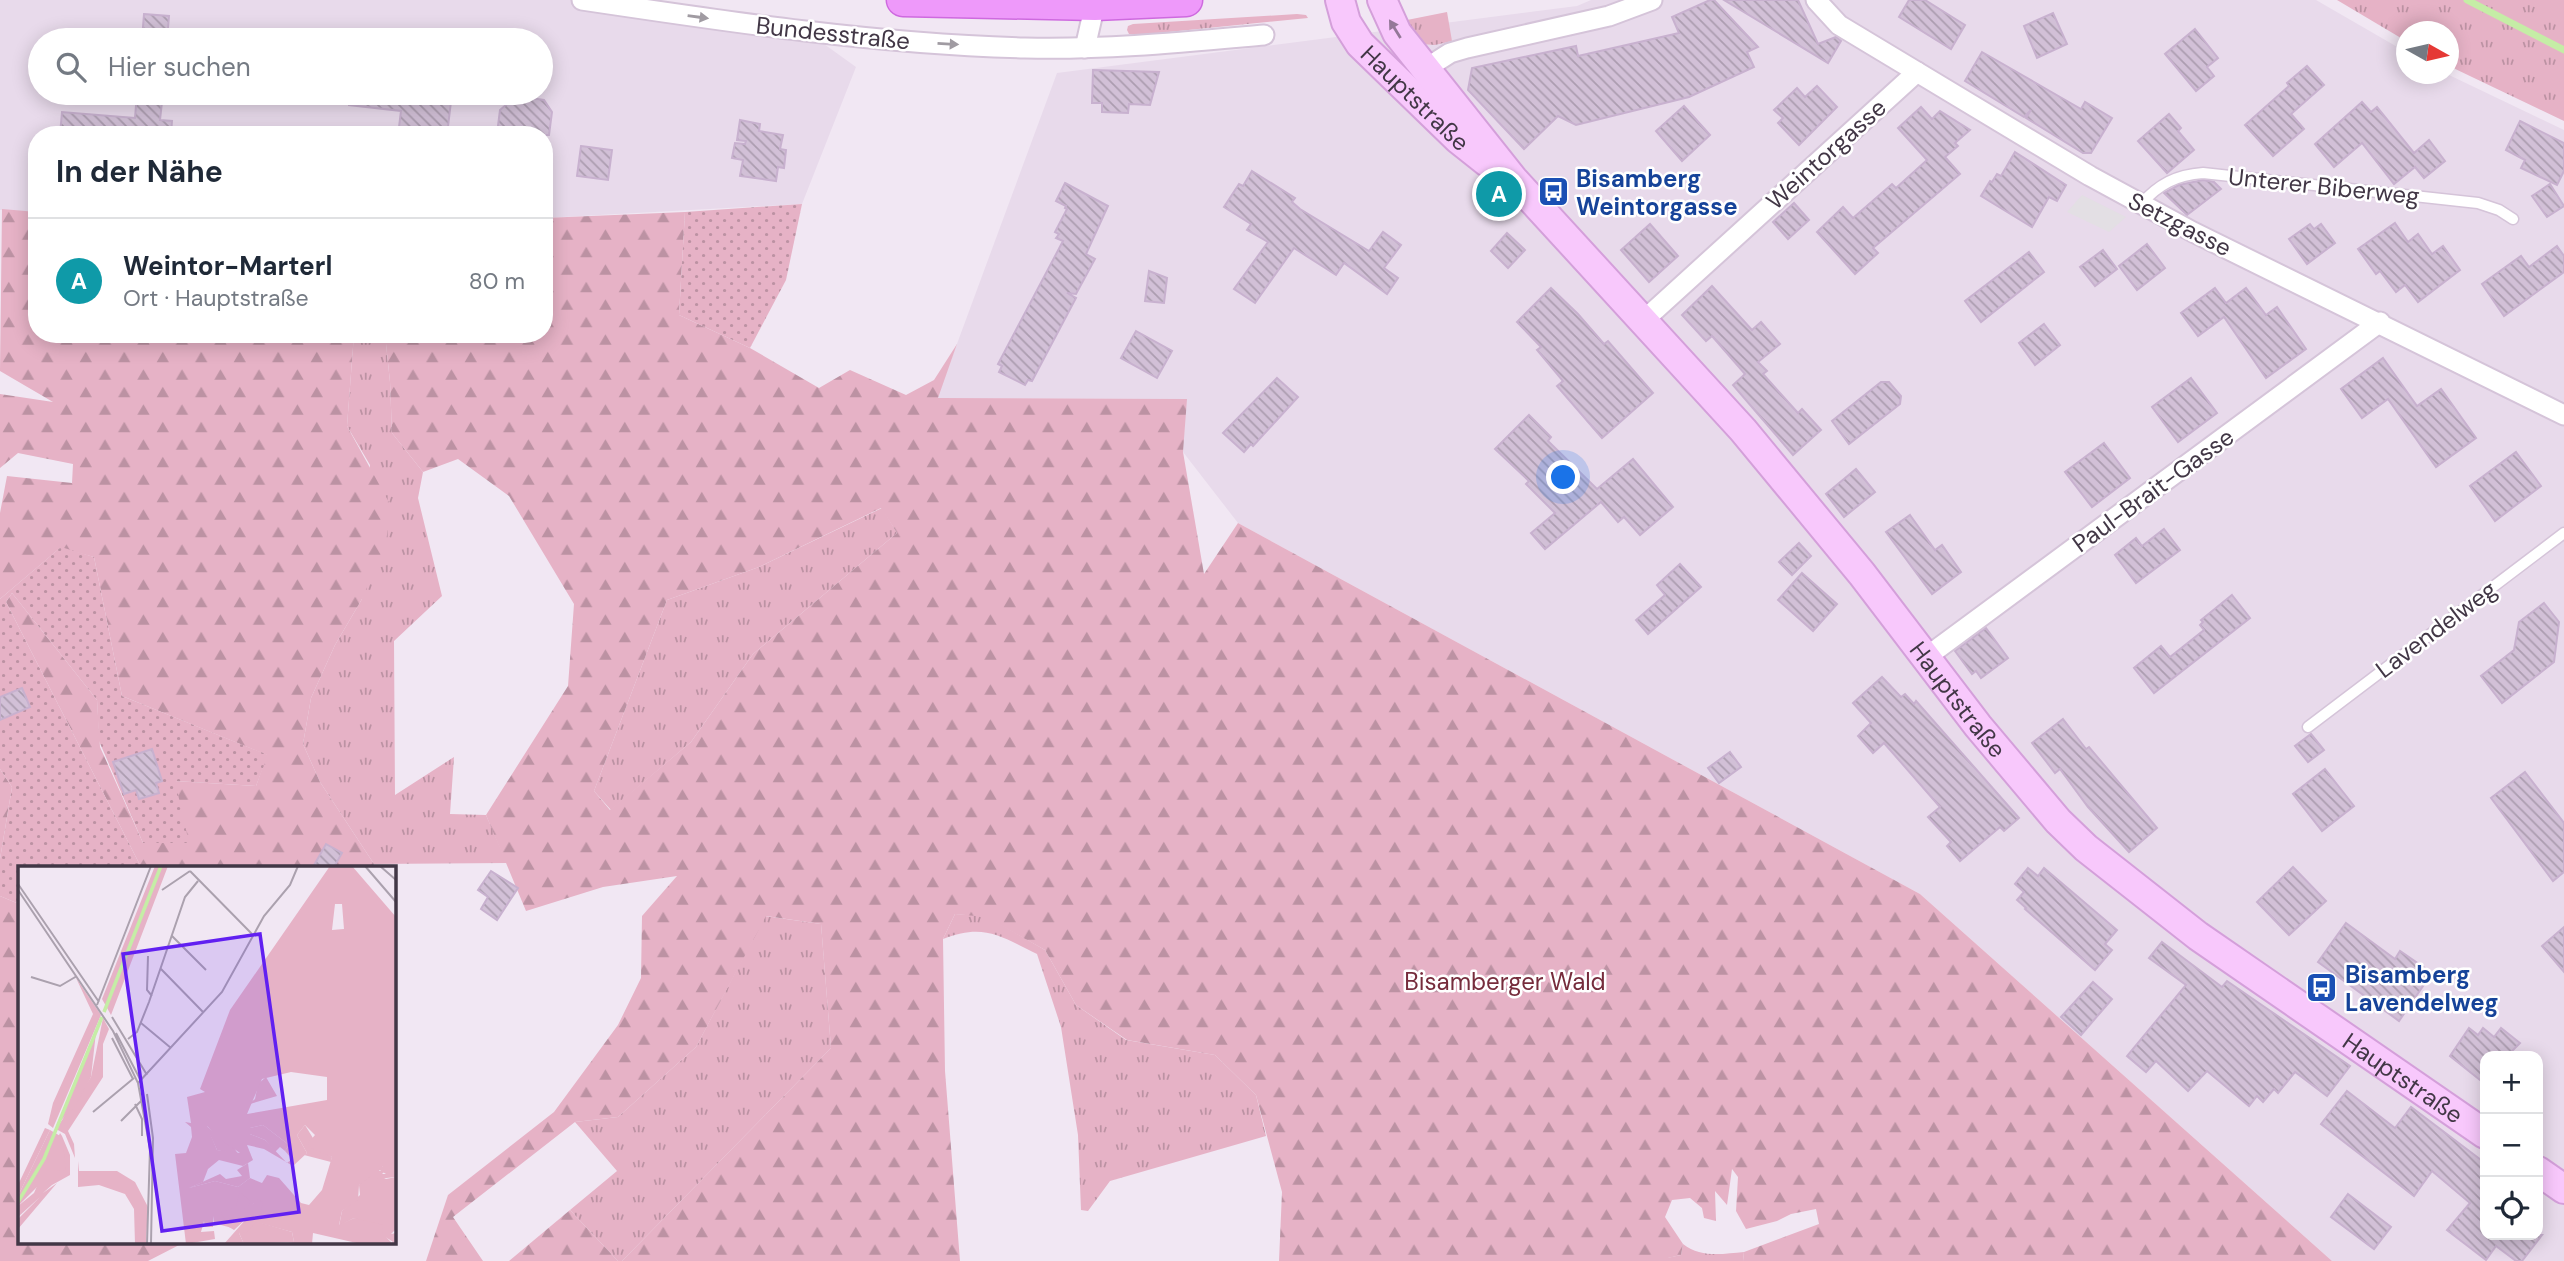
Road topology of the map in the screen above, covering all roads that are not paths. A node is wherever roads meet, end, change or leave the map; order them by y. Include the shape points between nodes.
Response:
1 (582, 0) edge
2 (903, 0) edge
3 (1185, 0) edge
4 (1340, 0) edge
5 (1382, 0) edge
6 (1652, 0) edge
7 (1816, 0) edge
8 (1095, 4) junction
9 (1264, 35) dead end
10 (1085, 48) junction
11 (1425, 69) junction
12 (1917, 72) junction
13 (1513, 179) junction
14 (2141, 204) junction
15 (2513, 219) dead end
16 (1643, 321) junction
17 (2380, 322) junction
18 (2564, 415) edge
19 (2564, 533) edge
20 (1925, 658) junction
21 (2308, 727) dead end
22 (2480, 1131) edge
23 (2543, 1174) edge
24 (2564, 1189) edge

1 -> 10 street, Bundesstraße via 858,38
2 - 8 main road
3 - 8 main road
4 - 13 main road, Hauptstraße via 1346,22 1360,44 1458,139
11 -> 5 main road, Hauptstraße via 1396,33
6 - 11 street via 1609,16 1450,53
7 - 12 street, Setzgasse via 1839,25
8 - 10 street
9 - 10 street, Bundesstraße
11 - 13 main road, Hauptstraße
12 - 14 street, Setzgasse
12 - 16 street, Weintorgasse
13 - 16 main road, Hauptstraße
14 - 15 lane, Unterer Biberweg via 2169,180 2203,173 2478,203
14 - 17 street, Setzgasse
16 - 20 main road, Hauptstraße via 1743,430
17 - 18 street, Setzgasse
17 - 20 street, Paul-Brait-Gasse
19 - 21 lane, Lavendelweg
20 - 22 main road, Hauptstraße via 2032,793 2086,848 2198,936
23 - 24 main road

